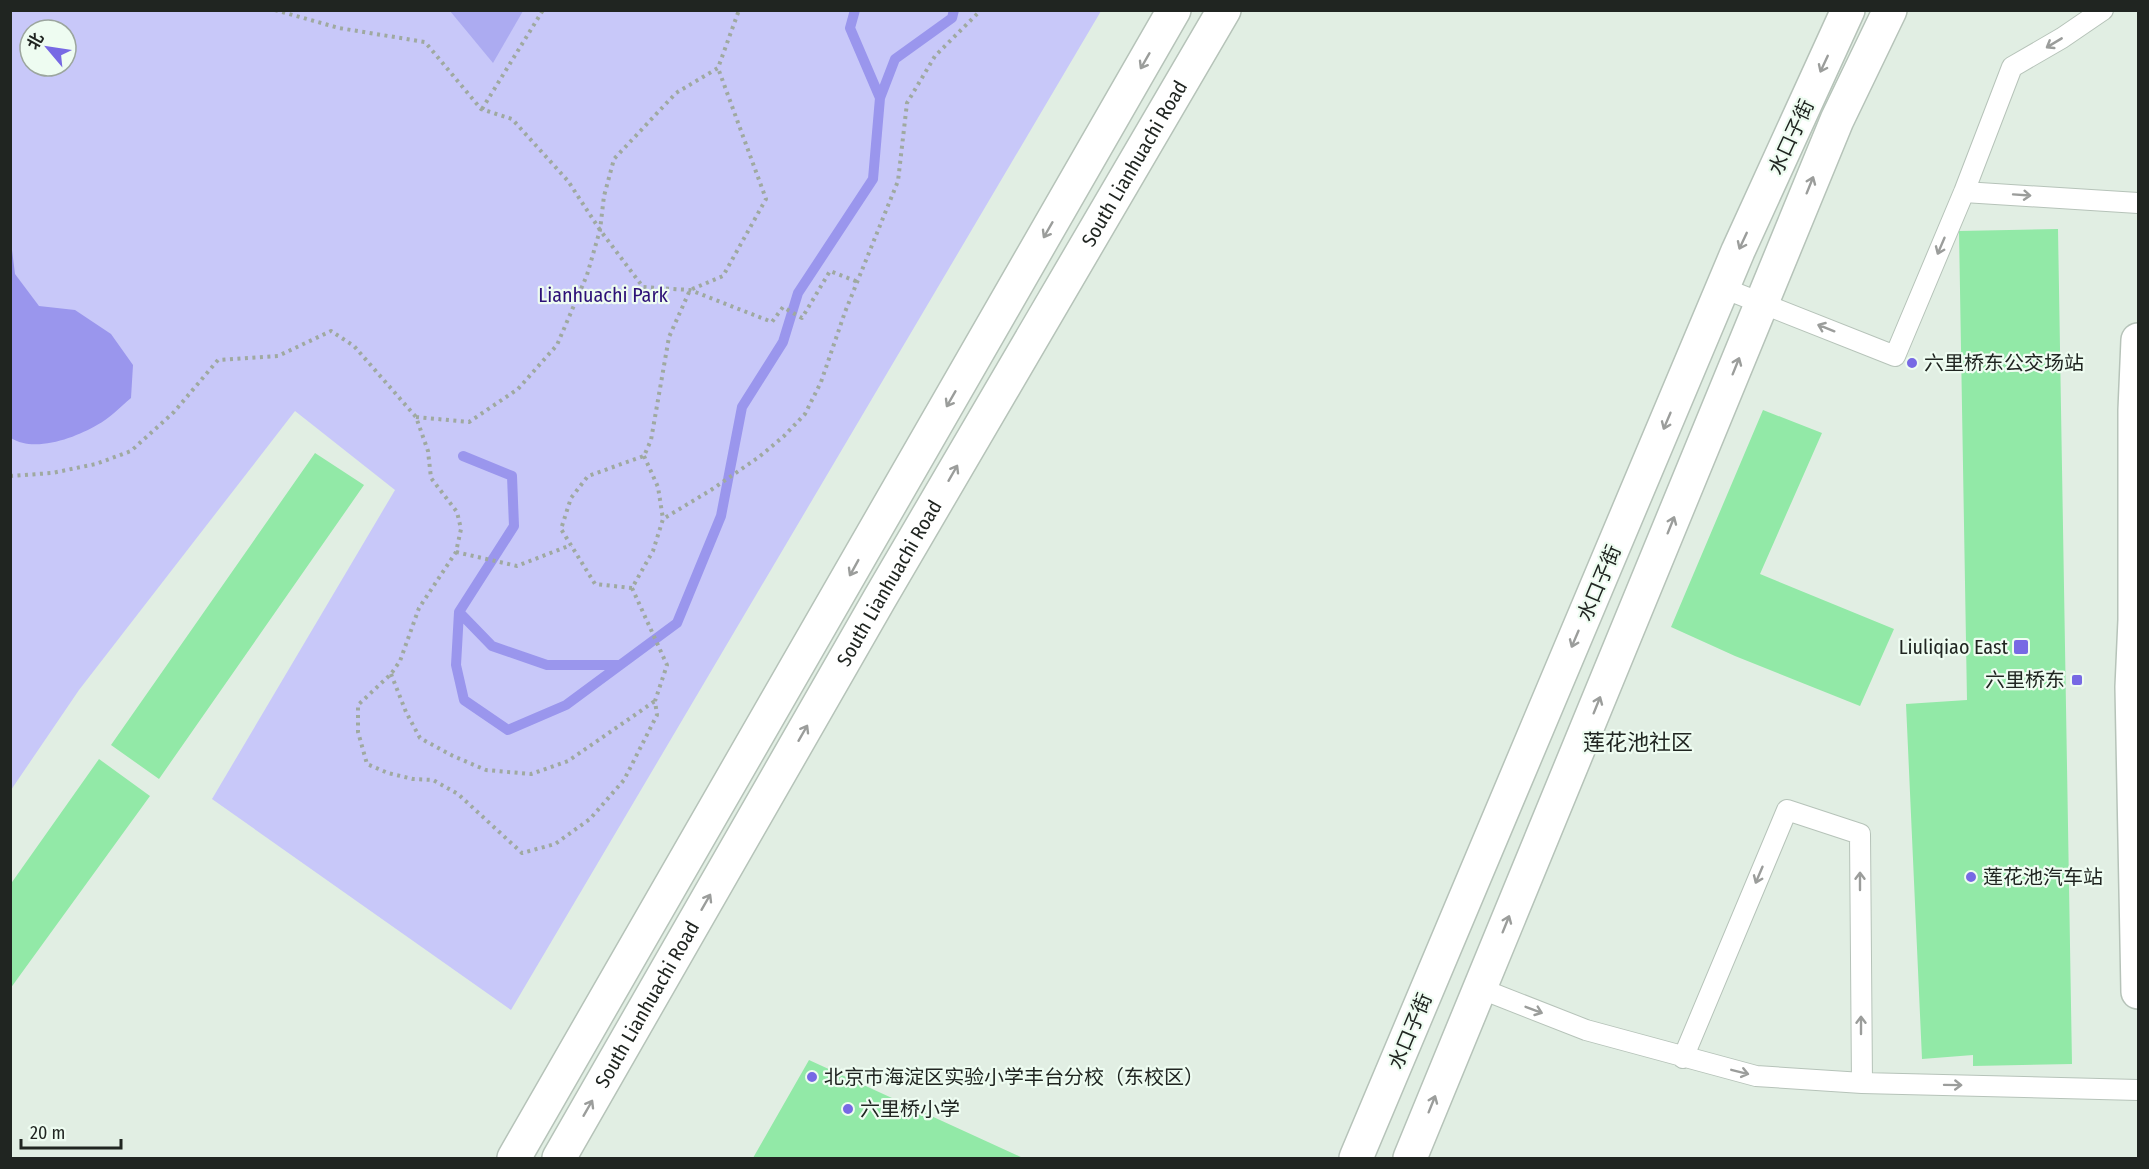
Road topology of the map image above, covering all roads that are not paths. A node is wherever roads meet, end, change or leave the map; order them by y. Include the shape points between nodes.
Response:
1 (1174, 10) edge
2 (1224, 10) edge
3 (1848, 10) edge
4 (1890, 10) edge
5 (2103, 10) edge
6 (1964, 192) junction
7 (2139, 203) edge
8 (1723, 288) junction
9 (1762, 303) junction
10 (2139, 340) edge
11 (1479, 988) junction
12 (2139, 992) edge
13 (1683, 1058) junction
14 (1862, 1083) junction
15 (2139, 1090) edge
16 (514, 1158) edge
17 (559, 1158) edge
18 (1356, 1158) edge
19 (1410, 1158) edge

1 -> 16 main road, South Lianhuachi Road
17 -> 2 main road, South Lianhuachi Road
3 -> 8 main road, 水口子街
9 -> 4 main road, 水口子街 via 1837,120
5 -> 6 lane via 2012,67
6 -> 7 lane
6 -> 9 lane via 1895,356
8 - 9 lane
8 -> 18 main road, 水口子街
11 -> 9 main road, 水口子街
10 - 12 main road via 2132,687
11 -> 13 lane via 1586,1030
19 -> 11 main road, 水口子街
13 -> 14 lane via 1756,1076
14 -> 13 lane via 1860,834 1786,810
14 -> 15 lane

